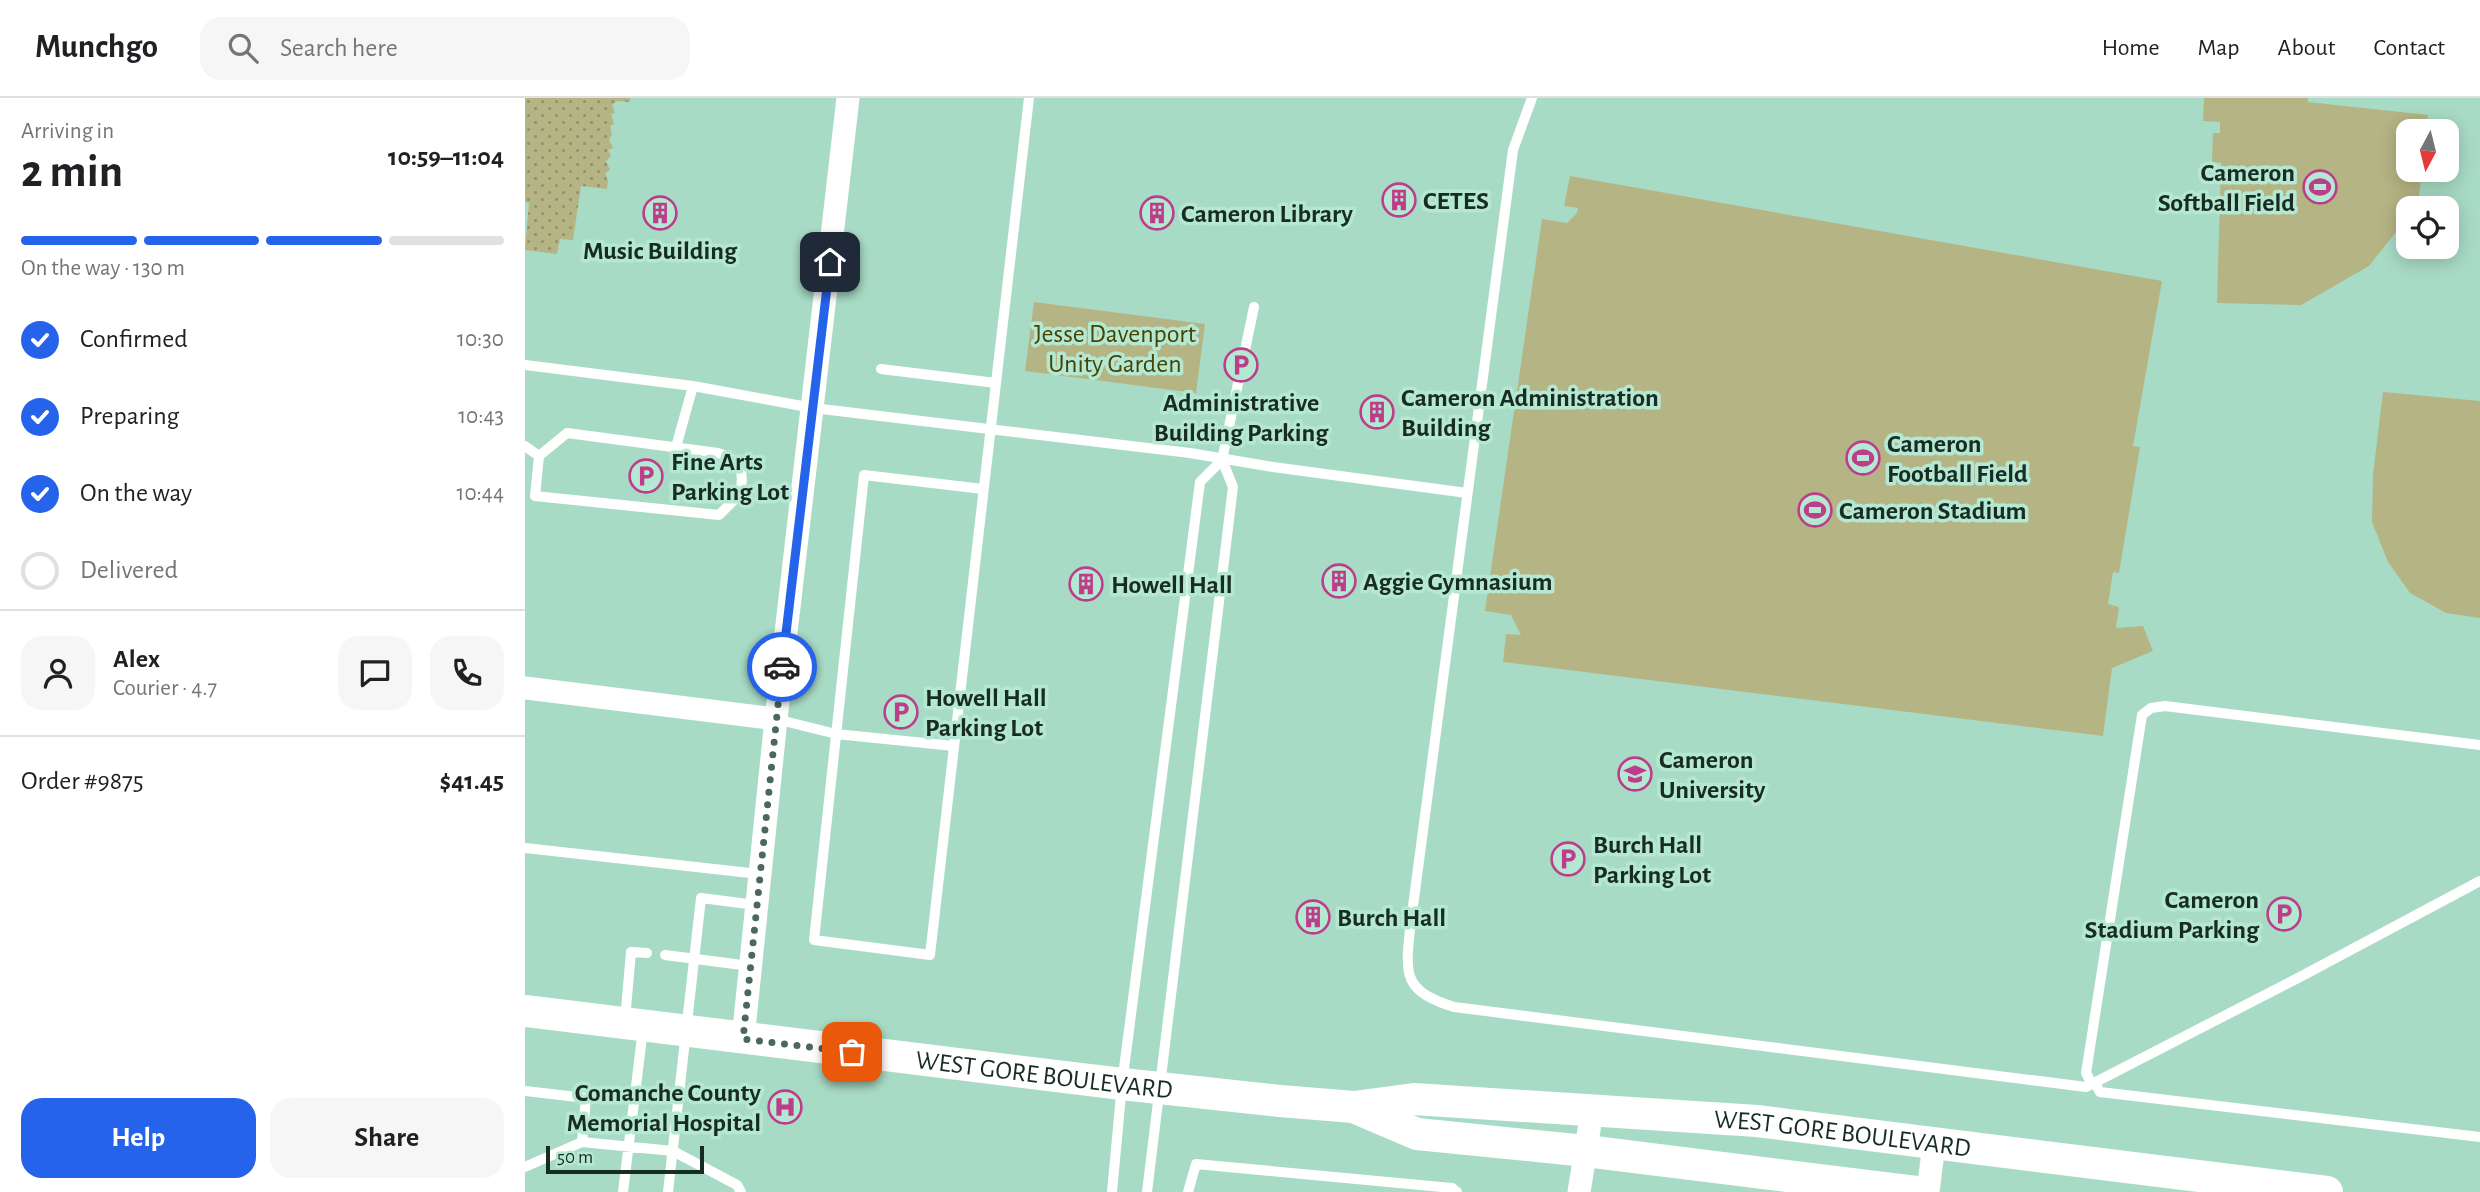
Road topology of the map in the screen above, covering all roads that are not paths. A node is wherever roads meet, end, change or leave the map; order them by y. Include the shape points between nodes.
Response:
1 (849, 98) edge
2 (1029, 98) edge
3 (1532, 98) edge
4 (1254, 307) dead end
5 (525, 365) edge
6 (881, 369) dead end
7 (996, 383) junction
8 (693, 386) junction
9 (813, 408) junction
10 (990, 428) junction
11 (525, 446) edge
12 (676, 447) junction
13 (539, 456) junction
14 (1222, 460) junction
15 (983, 489) junction
16 (1468, 493) junction
17 (525, 688) edge
18 (776, 719) junction
19 (836, 734) junction
20 (2480, 745) edge
21 (954, 746) junction
22 (525, 848) edge
23 (759, 874) junction
24 (2480, 881) edge
25 (756, 905) junction
26 (647, 953) dead end
27 (665, 955) dead end
28 (695, 959) junction
29 (750, 966) junction
30 (525, 1011) edge
31 (634, 1025) junction
32 (686, 1031) junction
33 (743, 1039) junction
34 (2094, 1083) junction
35 (1122, 1084) junction
36 (1159, 1088) junction
37 (525, 1091) edge
38 (1354, 1107) junction
39 (1593, 1111) junction
40 (2480, 1137) edge
41 (582, 1142) junction
42 (1934, 1144) junction
43 (628, 1147) junction
44 (673, 1151) junction
45 (1586, 1151) junction
46 (525, 1167) edge
47 (623, 1192) edge
48 (668, 1192) edge
49 (741, 1192) edge
50 (1112, 1192) edge
51 (1147, 1192) edge
52 (1188, 1192) edge
53 (1457, 1192) edge
54 (1579, 1192) edge
55 (1916, 1192) edge
56 (1928, 1192) edge
57 (2327, 1192) edge

1 - 9 street
2 - 7 lane
3 - 16 lane via 1513,150
4 - 14 lane
5 - 8 lane
6 - 7 lane
7 - 10 lane
8 - 9 lane
8 - 12 lane
9 - 10 lane
9 - 18 street
10 - 14 lane
10 - 15 lane
11 - 13 lane
12 - 13 lane via 567,433
12 - 13 lane via 733,457 741,469 740,494 719,515 535,496
14 - 16 lane
14 - 35 lane via 1200,482
14 - 36 lane via 1233,487
15 - 19 lane via 864,475
15 - 21 lane
16 - 34 lane via 1407,961 1415,986 1431,999 1454,1007 2077,1087
17 - 18 street
18 - 19 lane
18 - 23 street
19 - 21 lane
19 - 21 lane via 814,940 930,955
20 - 34 lane via 2165,706 2142,715 2086,1073
22 - 23 lane
23 - 25 street
24 - 34 lane
25 - 28 lane via 701,898
25 - 29 street
26 - 31 lane via 631,951
27 - 28 lane
28 - 29 lane
28 - 32 lane
29 - 33 street
30 - 31 main road, WEST GORE BOULEVARD
31 - 32 main road, WEST GORE BOULEVARD
31 - 43 lane
32 - 33 main road, WEST GORE BOULEVARD
32 - 44 lane
33 - 35 main road, WEST GORE BOULEVARD
34 - 40 lane via 2100,1092
35 - 36 main road, WEST GORE BOULEVARD
35 - 50 lane
36 - 38 main road, WEST GORE BOULEVARD
36 - 51 lane
37 - 41 lane via 586,1098
38 - 39 main road, WEST GORE BOULEVARD via 1414,1099
38 - 45 main road, WEST GORE BOULEVARD via 1417,1134
39 - 42 main road, WEST GORE BOULEVARD via 1757,1121
39 - 45 street
41 - 43 lane
41 - 46 lane
42 - 56 street
42 - 57 main road, WEST GORE BOULEVARD
43 - 44 lane
43 - 47 lane
44 - 48 lane
44 - 49 lane via 737,1185
45 - 54 street
45 - 55 main road, WEST GORE BOULEVARD
52 - 53 lane via 1196,1164

